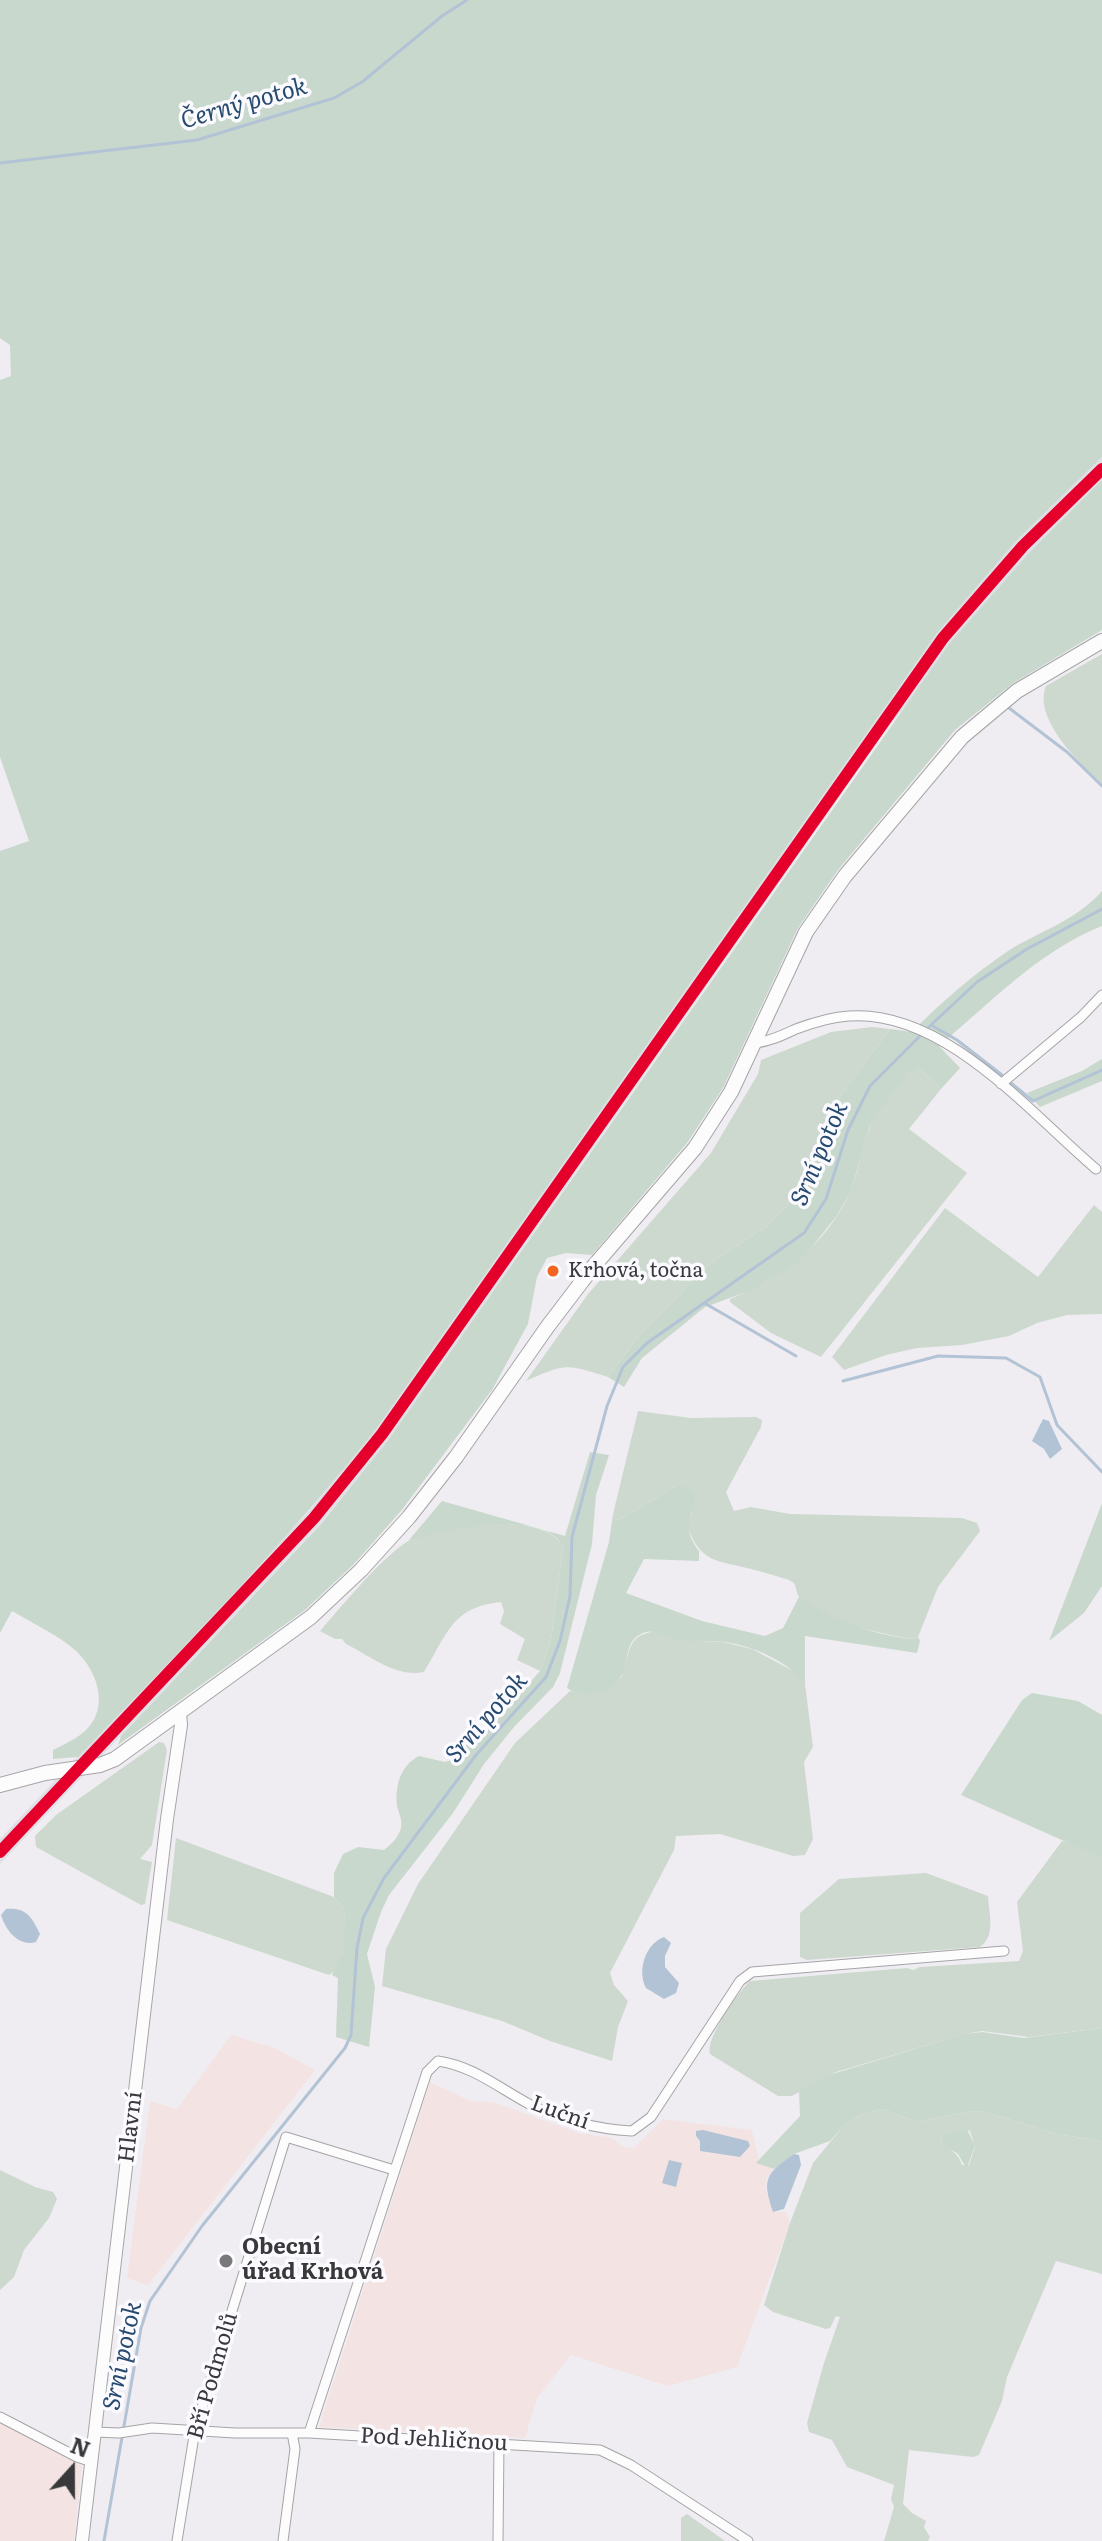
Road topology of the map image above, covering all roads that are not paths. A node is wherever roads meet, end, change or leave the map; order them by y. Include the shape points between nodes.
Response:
1 (1102, 641) edge
2 (1102, 995) edge
3 (756, 1043) junction
4 (1001, 1084) junction
5 (1096, 1169) dead end
6 (180, 1713) junction
7 (0, 1785) edge
8 (1004, 1951) dead end
9 (394, 2170) junction
10 (0, 2417) edge
11 (195, 2430) junction
12 (95, 2432) junction
13 (292, 2433) junction
14 (309, 2433) junction
15 (499, 2443) junction
16 (92, 2462) junction
17 (82, 2541) edge
18 (177, 2541) edge
19 (283, 2541) edge
20 (498, 2541) edge
21 (748, 2541) edge

1 - 3 main road via 1017,691 962,737 845,876 806,932
2 - 4 street
3 - 4 street via 800,1027 878,1016 930,1035
3 - 6 main road via 695,1148 585,1278 409,1517 311,1617
4 - 5 street
6 - 7 main road via 100,1765
6 - 12 street, Hlavní
8 - 9 street, Luční via 752,1972 740,1981 651,2117 632,2131 560,2117 457,2063 438,2061 427,2072
9 - 11 street, Bří Podmolů via 286,2137
9 - 14 street, Luční
10 - 16 street
11 - 12 street, Pod Jehličnou
11 - 13 street, Pod Jehličnou
11 - 18 street, Bří Podmolů
12 - 16 street, Hlavní
13 - 14 street, Pod Jehličnou
13 - 19 street via 295,2449
14 - 15 street, Pod Jehličnou
15 - 20 street
15 - 21 street, Pod Jehličnou via 600,2450
16 - 17 street, Hlavní

